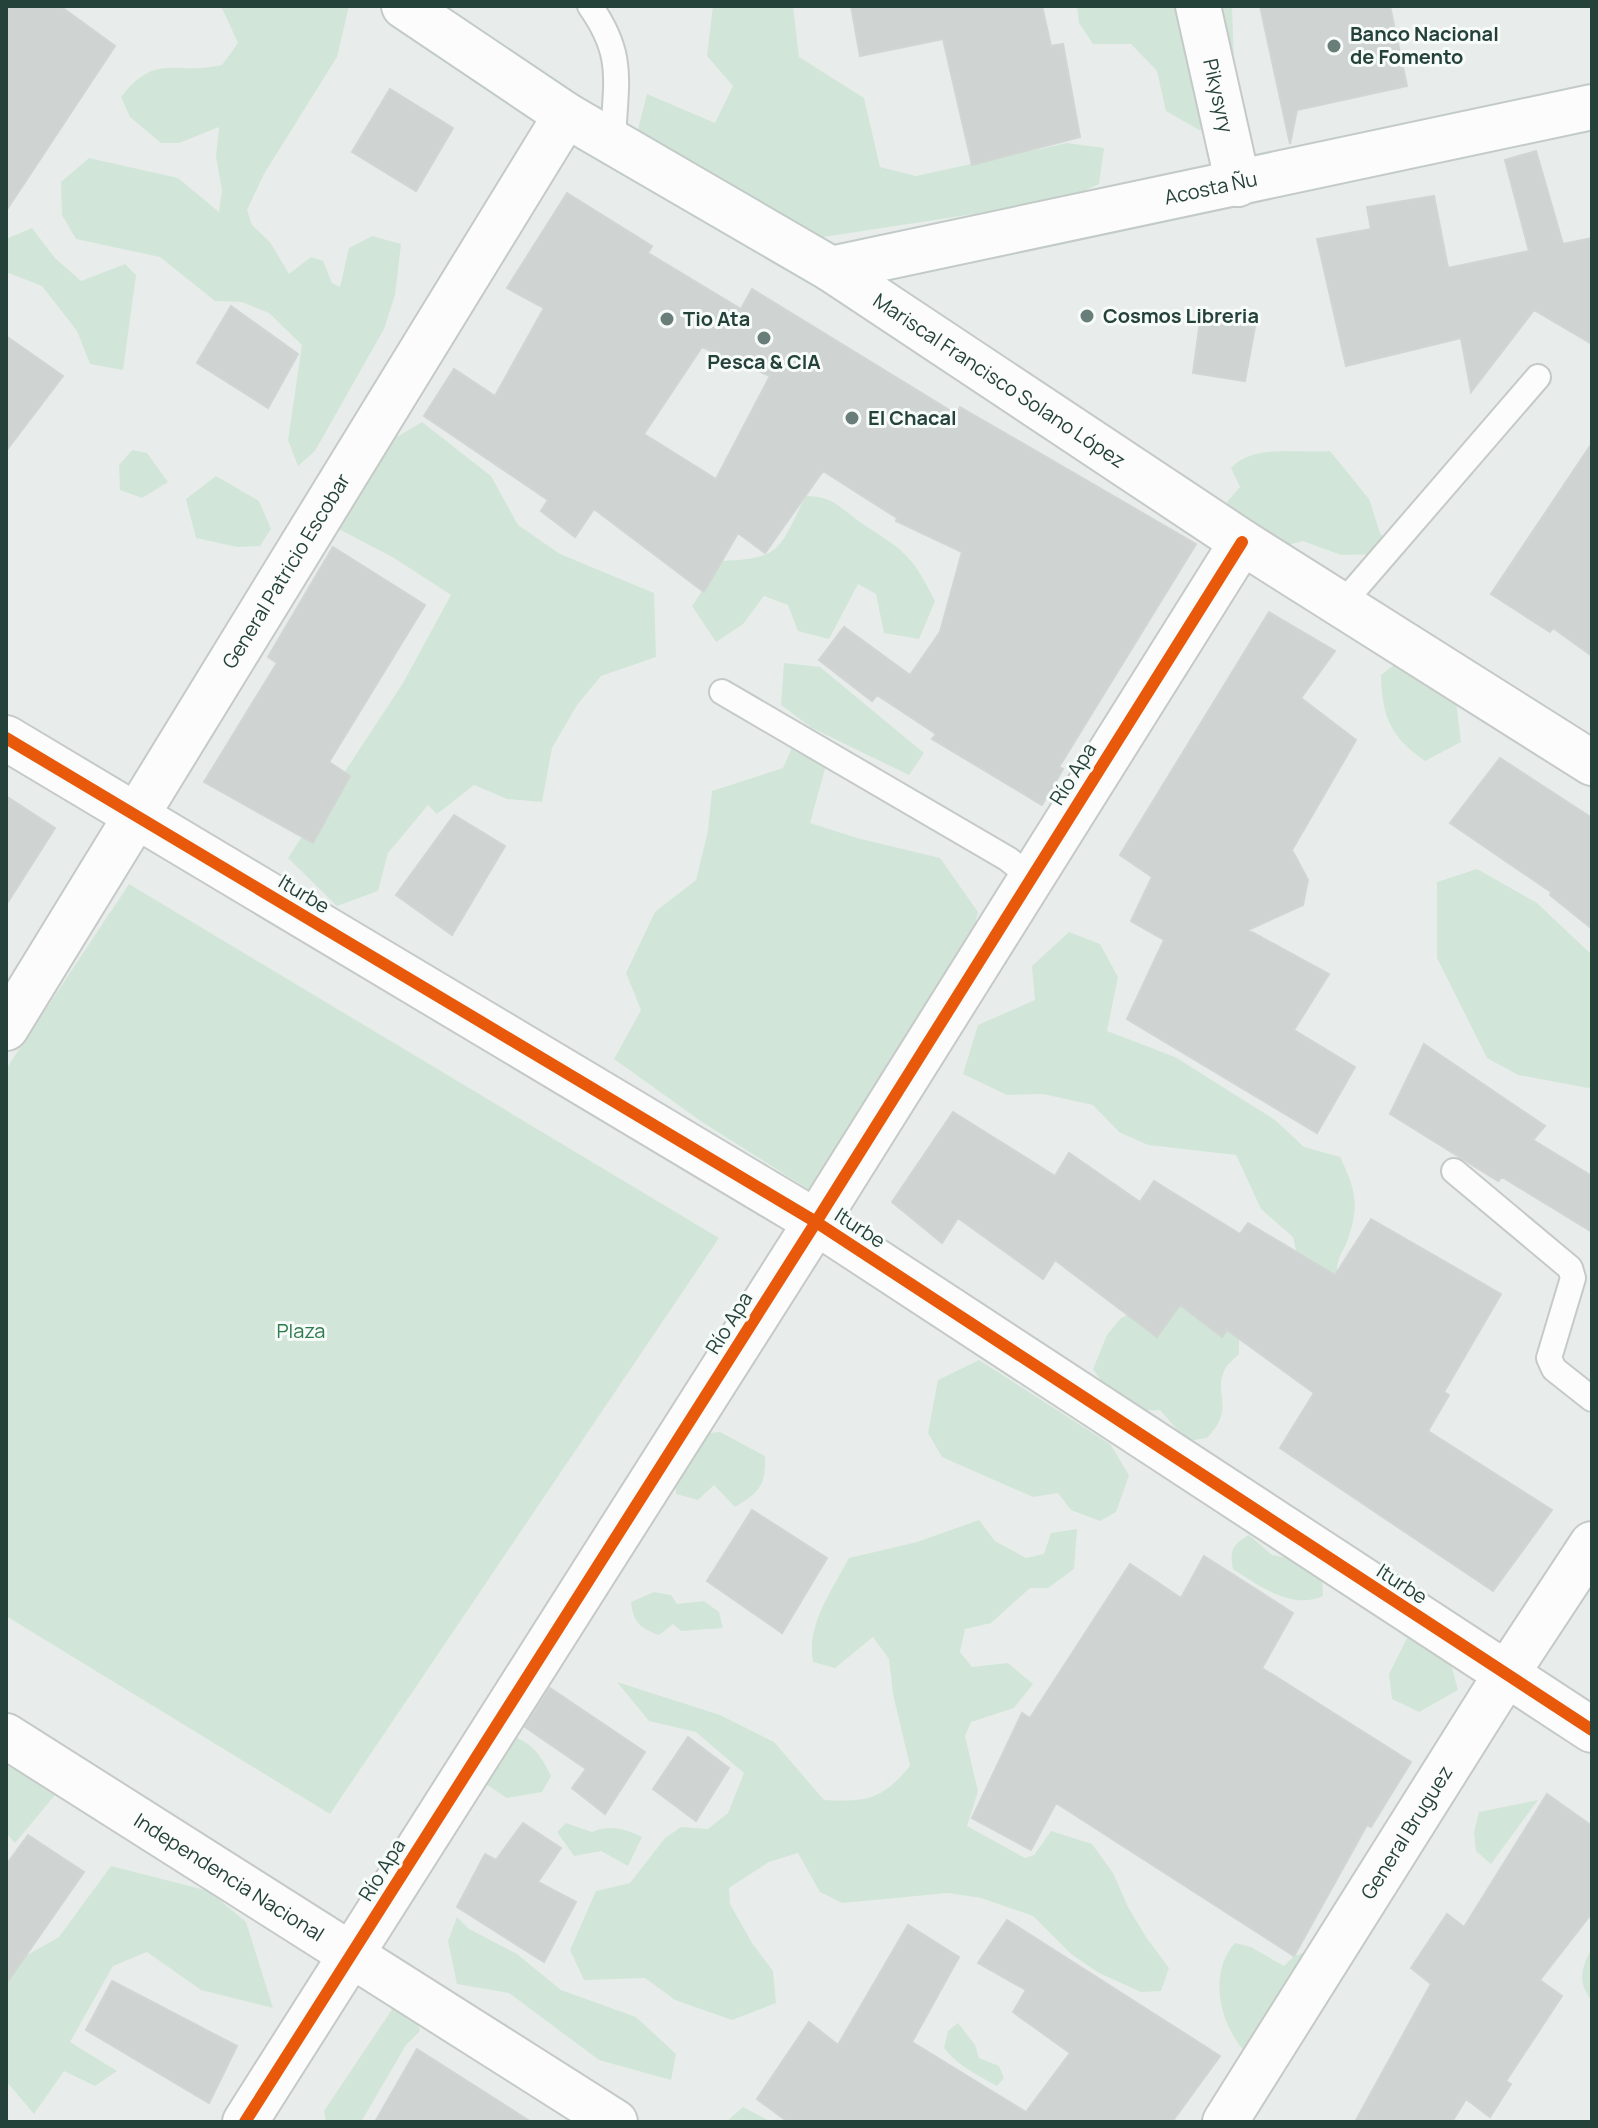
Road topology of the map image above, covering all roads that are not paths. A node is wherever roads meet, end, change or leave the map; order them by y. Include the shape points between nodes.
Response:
1 (590, 6) edge
2 (1198, 6) edge
3 (416, 10) edge
4 (1592, 107) edge
5 (566, 115) junction
6 (613, 142) junction
7 (1238, 184) junction
8 (831, 269) junction
9 (1538, 377) dead end
10 (1242, 542) junction
11 (1342, 604) junction
12 (722, 692) dead end
13 (6, 738) edge
14 (1592, 763) edge
15 (135, 816) junction
16 (1032, 878) junction
17 (6, 1028) edge
18 (1454, 1171) dead end
19 (816, 1222) junction
20 (1592, 1399) edge
21 (1592, 1544) edge
22 (1505, 1676) junction
23 (1592, 1730) edge
24 (6, 1736) edge
25 (353, 1954) junction
26 (245, 2122) edge
27 (615, 2122) edge
28 (1225, 2122) edge

1 - 6 lane via 608,32 616,59
2 - 7 street, Pikysyry
3 - 5 street, Mariscal Francisco Solano López
4 - 7 street, Acosta Ñu
5 - 6 street, Mariscal Francisco Solano López
5 - 15 street, General Patricio Escobar
6 - 8 street, Mariscal Francisco Solano López
7 - 8 street, Acosta Ñu
8 - 10 street, Mariscal Francisco Solano López
9 - 11 lane
10 - 11 street, Mariscal Francisco Solano López
10 - 16 street, Río Apa
11 - 14 street, Mariscal Francisco Solano López
12 - 16 lane
13 - 15 street, Iturbe
15 - 17 street, General Patricio Escobar
15 - 19 street, Iturbe
16 - 19 street, Río Apa
18 - 20 lane via 1570,1268 1573,1278 1549,1358 1554,1369
19 - 22 street, Iturbe
19 - 25 street, Río Apa
21 - 22 street, General Bruguez
22 - 23 street, Iturbe
22 - 28 street, General Bruguez
24 - 25 street, Independencia Nacional
25 - 26 street, Río Apa
25 - 27 street, Independencia Nacional

